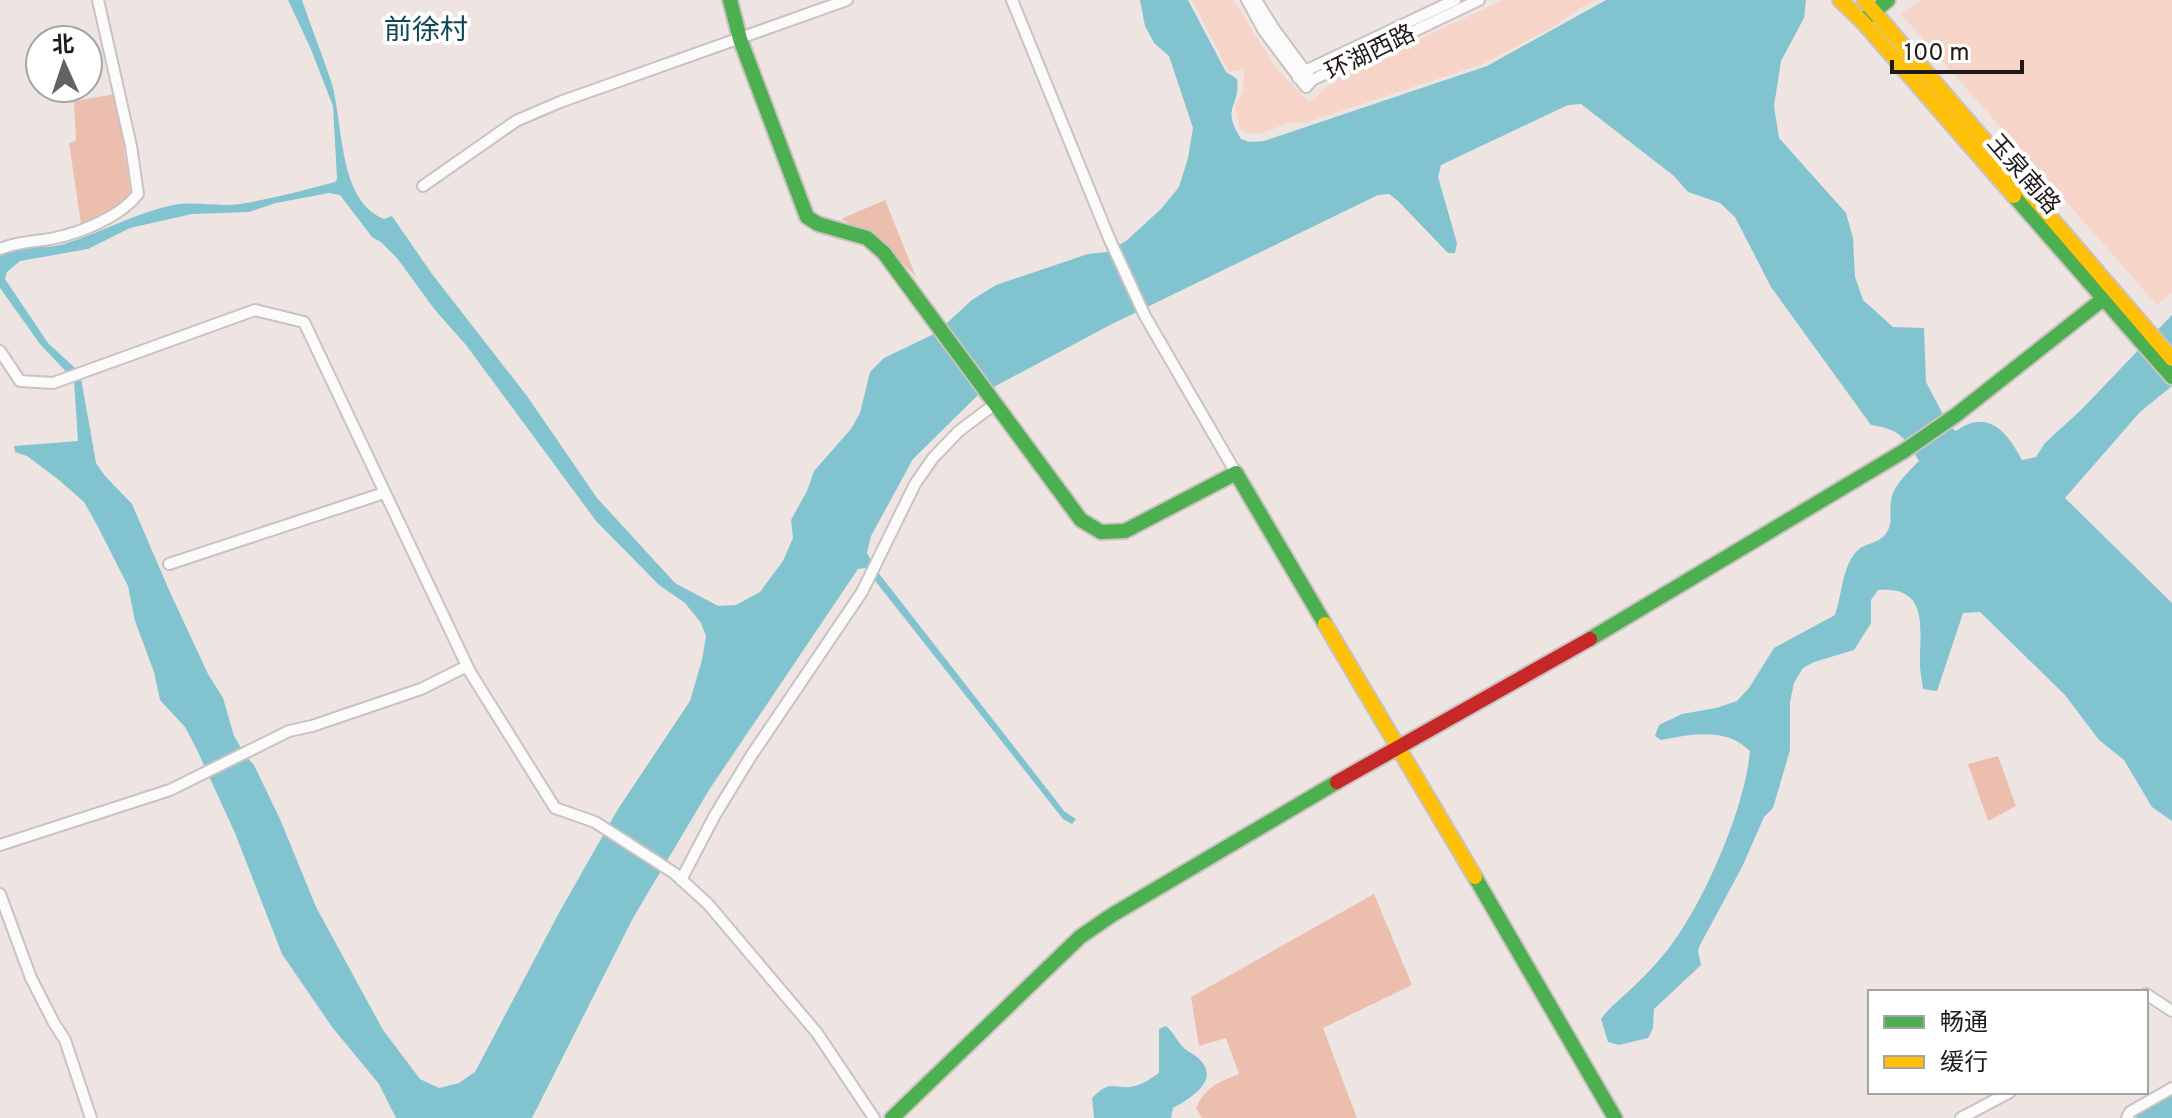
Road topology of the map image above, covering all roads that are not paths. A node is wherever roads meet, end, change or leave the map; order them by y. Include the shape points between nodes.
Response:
1 (98, 0) edge
2 (730, 0) edge
3 (847, 0) edge
4 (1012, 0) edge
5 (1247, 0) edge
6 (1256, 0) edge
7 (1455, 0) edge
8 (1479, 0) edge
9 (1888, 0) edge
10 (1845, 1) edge
11 (1867, 11) edge
12 (740, 39) junction
13 (1305, 79) junction
14 (423, 186) dead end
15 (0, 249) edge
16 (2107, 295) junction
17 (2143, 336) junction
18 (0, 351) edge
19 (2172, 359) edge
20 (2172, 377) edge
21 (994, 402) junction
22 (1236, 473) junction
23 (384, 493) junction
24 (169, 564) dead end
25 (467, 666) junction
26 (1399, 746) junction
27 (0, 845) edge
28 (677, 877) junction
29 (0, 894) edge
30 (2148, 995) edge
31 (2172, 1011) edge
32 (2172, 1088) edge
33 (2006, 1094) edge
34 (91, 1118) edge
35 (874, 1118) edge
36 (892, 1118) edge
37 (1615, 1118) edge
38 (1961, 1118) edge
39 (2127, 1118) edge

1 - 15 street via 138,194 128,207 89,226
2 - 12 street
3 - 12 street
4 - 22 street via 1145,316
5 - 13 street via 1264,31
6 - 13 street
7 - 13 street, 环湖西路
8 - 13 street, 环湖西路
9 - 11 street
10 - 11 street, 玉泉南路
11 - 16 street, 玉泉南路
12 - 14 street via 516,121
12 - 21 street via 807,217 867,238 884,253
16 - 17 street, 玉泉南路
16 - 26 street via 1904,451 1603,632
17 - 19 street, 玉泉南路
17 - 20 street, 玉泉南路
18 - 23 street via 20,381 53,383 255,310 304,322
21 - 22 street via 1081,520 1107,535 1125,531
21 - 28 street via 959,431 915,484 862,592
22 - 26 street
23 - 24 street
23 - 25 street
25 - 27 street via 421,689 302,726 170,790
25 - 28 street via 555,808 595,822
26 - 36 street via 1142,895 1080,937
26 - 37 street
28 - 35 street via 708,904 817,1033
29 - 34 street via 31,978 65,1040
30 - 31 street
32 - 39 street
33 - 38 street

